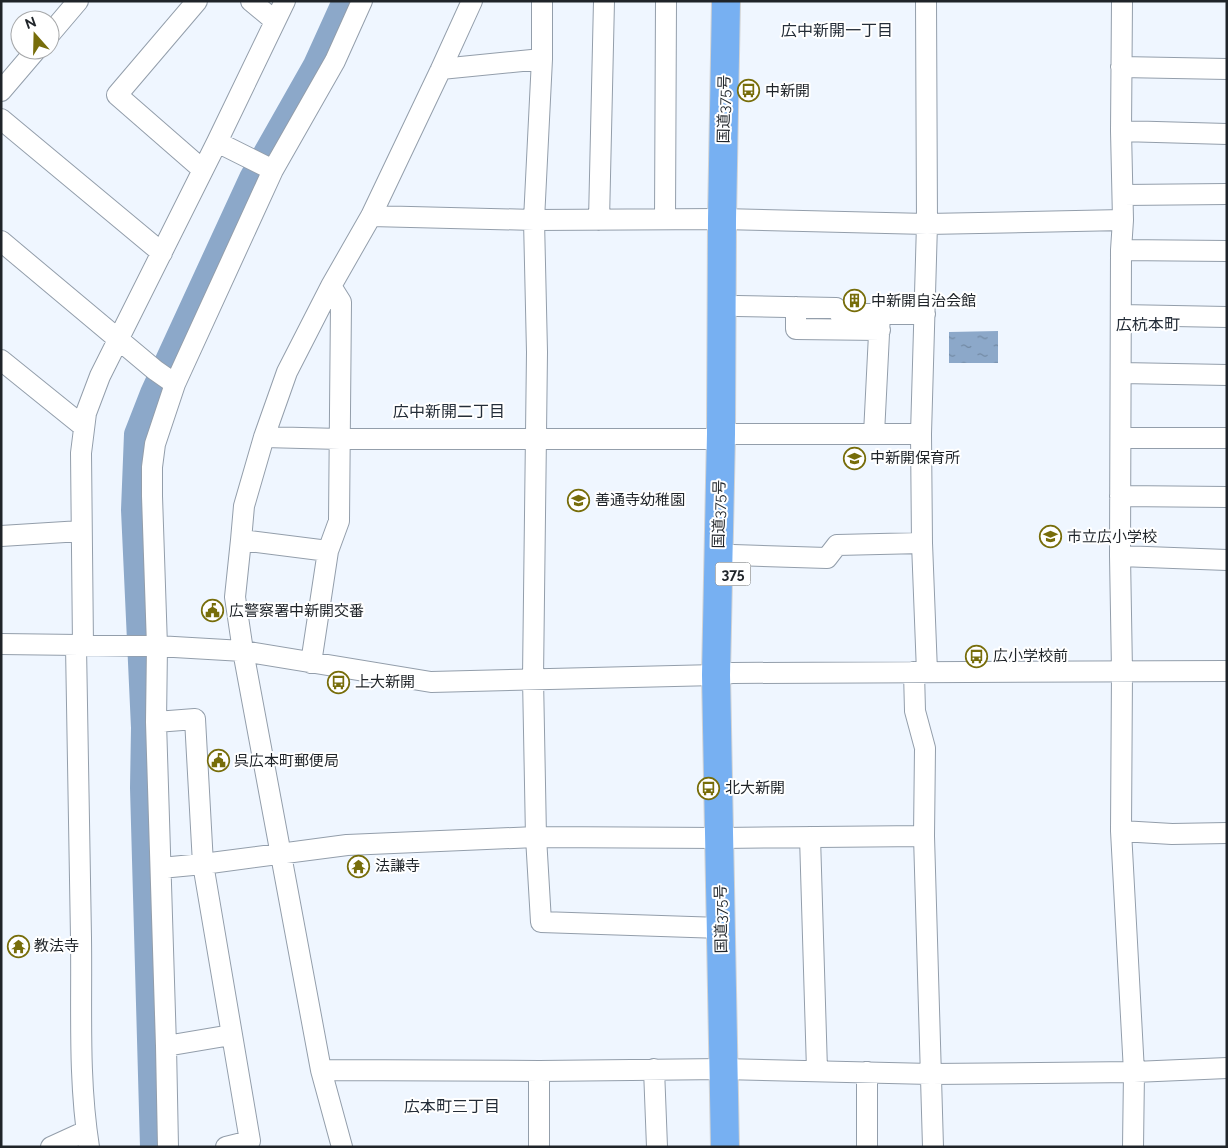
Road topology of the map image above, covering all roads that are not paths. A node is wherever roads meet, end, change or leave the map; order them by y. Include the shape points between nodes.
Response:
1 (197, 1) edge
2 (250, 1) edge
3 (285, 1) edge
4 (362, 1) edge
5 (472, 1) edge
6 (542, 1) edge
7 (604, 1) edge
8 (666, 1) edge
9 (726, 1) edge
10 (741, 1) edge
11 (926, 1) edge
12 (1122, 1) edge
13 (77, 2) edge
14 (275, 21) junction
15 (60, 22) edge
16 (542, 59) junction
17 (27, 60) edge
18 (1121, 67) junction
19 (1227, 68) edge
20 (441, 69) junction
21 (1, 91) edge
22 (1, 119) edge
23 (1121, 131) junction
24 (1227, 134) edge
25 (217, 142) junction
26 (262, 165) junction
27 (203, 170) junction
28 (1227, 194) edge
29 (1123, 195) junction
30 (371, 216) junction
31 (666, 219) junction
32 (730, 219) junction
33 (534, 220) junction
34 (599, 220) junction
35 (1123, 220) junction
36 (927, 224) junction
37 (1, 241) edge
38 (1121, 250) junction
39 (1227, 250) edge
40 (162, 254) junction
41 (331, 286) junction
42 (736, 306) junction
43 (925, 314) junction
44 (1121, 315) junction
45 (1227, 317) edge
46 (880, 322) junction
47 (120, 339) junction
48 (1, 360) edge
49 (1122, 373) junction
50 (1227, 375) edge
51 (165, 377) junction
52 (84, 427) junction
53 (874, 434) junction
54 (922, 434) junction
55 (726, 436) junction
56 (264, 437) junction
57 (1121, 438) junction
58 (1227, 438) edge
59 (340, 439) junction
60 (537, 439) junction
61 (1120, 496) junction
62 (1227, 497) edge
63 (81, 530) junction
64 (1, 536) edge
65 (240, 540) junction
66 (922, 544) junction
67 (328, 551) junction
68 (733, 555) junction
69 (1120, 556) junction
70 (1227, 560) edge
71 (1, 644) edge
72 (80, 646) junction
73 (146, 646) junction
74 (243, 651) junction
75 (311, 663) junction
76 (1122, 671) junction
77 (1227, 671) edge
78 (921, 672) junction
79 (724, 674) junction
80 (533, 678) junction
81 (156, 722) junction
82 (1122, 831) junction
83 (1227, 833) edge
84 (536, 836) junction
85 (924, 836) junction
86 (810, 837) junction
87 (727, 838) junction
88 (282, 853) junction
89 (203, 864) junction
90 (161, 868) junction
91 (721, 928) junction
92 (231, 1035) junction
93 (166, 1046) junction
94 (1227, 1068) edge
95 (654, 1069) junction
96 (322, 1070) junction
97 (731, 1070) junction
98 (817, 1070) junction
99 (539, 1071) junction
100 (866, 1072) junction
101 (1134, 1072) junction
102 (931, 1074) junction
103 (87, 1139) edge
104 (51, 1147) edge
105 (168, 1147) edge
106 (226, 1147) edge
107 (342, 1147) edge
108 (539, 1147) edge
109 (657, 1147) edge
110 (725, 1147) edge
111 (741, 1147) edge
112 (867, 1147) edge
113 (933, 1147) edge
114 (1133, 1147) edge

1 - 27 street via 116,95
2 - 14 street
3 - 14 street
4 - 26 street via 334,61
5 - 20 street
6 - 16 street
7 - 34 street
8 - 31 street
9 - 32 highway, 国道375号 / 375
10 - 32 highway, 国道375号 / 375
11 - 36 street
12 - 18 street
13 - 15 street
14 - 25 street
16 - 20 street
16 - 33 street
17 - 21 street
18 - 19 street
18 - 23 street
20 - 30 street
22 - 40 street
23 - 24 street
23 - 29 street
25 - 26 street
25 - 27 street
26 - 51 street
27 - 40 street
28 - 29 street
29 - 35 street
30 - 33 street
30 - 41 street
31 - 32 street
31 - 34 street
32 - 36 street
32 - 42 highway, 国道375号 / 375
32 - 55 highway, 国道375号 / 375
33 - 34 street
33 - 60 street
35 - 36 street
35 - 38 street
36 - 43 street
37 - 47 street
38 - 39 street
38 - 44 street
40 - 47 street
41 - 56 street via 287,372
41 - 59 street via 340,302
42 - 46 street via 836,308 840,314
42 - 55 highway, 国道375号 / 375
43 - 46 street
43 - 54 street
44 - 45 street
44 - 49 street
46 - 53 street
47 - 51 street
47 - 52 street via 100,376
48 - 52 street
49 - 50 street
49 - 57 street
51 - 73 street via 152,468
52 - 63 street
53 - 54 street
53 - 55 street
54 - 66 street
55 - 60 street
55 - 68 highway, 国道375号 / 375
55 - 79 highway, 国道375号 / 375
56 - 59 street
56 - 65 street via 244,506
57 - 58 street
57 - 61 street
59 - 60 street
59 - 67 street via 339,521
60 - 80 street
61 - 62 street
61 - 69 street
63 - 64 street
63 - 72 street
65 - 67 street
65 - 74 street via 235,597
66 - 68 street via 837,545 828,558
66 - 78 street
67 - 75 street
68 - 79 highway, 国道375号 / 375
69 - 70 street
69 - 76 street
71 - 72 street
72 - 73 street
72 - 103 street via 76,735 80,801 82,1072
73 - 74 street
73 - 81 street
74 - 75 street
74 - 88 street
75 - 80 street via 431,682
76 - 77 street
76 - 78 street
76 - 82 street
78 - 79 street
78 - 85 street via 915,711 924,748
79 - 80 street
79 - 87 highway, 国道375号 / 375
80 - 84 street
81 - 89 street via 195,719
81 - 90 street
82 - 83 street
82 - 101 street
84 - 87 street
84 - 88 street via 347,845
84 - 91 street via 541,922
85 - 86 street
85 - 102 street
86 - 87 street
86 - 98 street
87 - 91 highway, 国道375号 / 375
87 - 97 highway, 国道375号 / 375
88 - 89 street
88 - 96 street
89 - 90 street
89 - 92 street
90 - 93 street
91 - 97 highway, 国道375号 / 375
92 - 93 street
92 - 106 street via 250,1141
93 - 105 street
94 - 101 street
95 - 97 street
95 - 99 street
95 - 109 street
96 - 99 street
96 - 107 street
97 - 98 street
97 - 110 highway, 国道375号 / 375
97 - 111 highway, 国道375号 / 375
98 - 100 street
99 - 108 street
100 - 102 street
100 - 112 street
101 - 102 street
101 - 114 street
102 - 113 street
103 - 104 street

